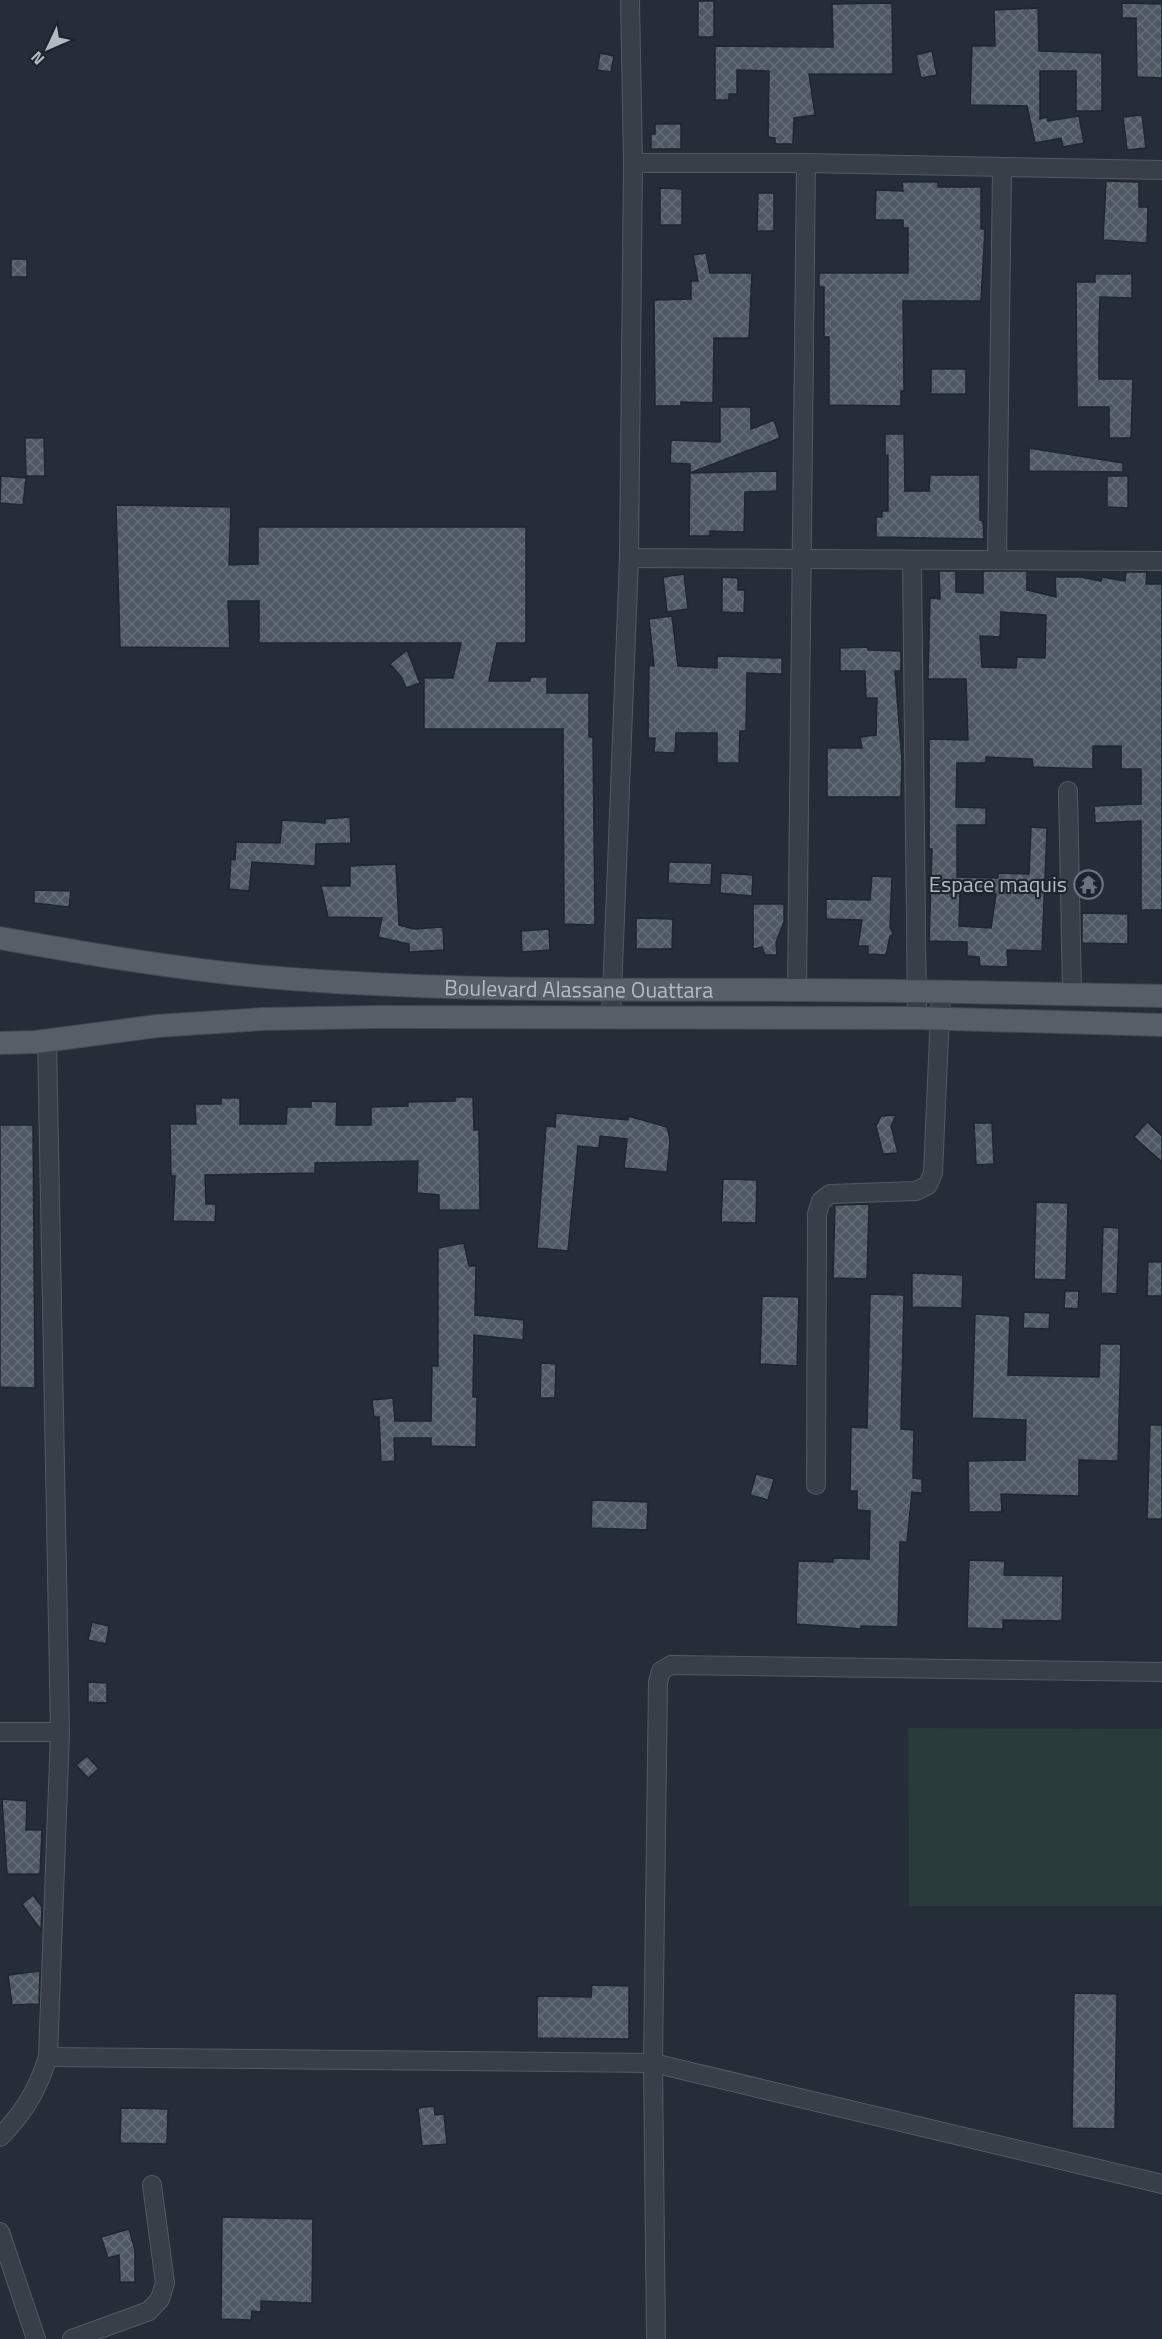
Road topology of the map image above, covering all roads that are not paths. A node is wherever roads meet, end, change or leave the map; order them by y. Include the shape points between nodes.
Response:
1 (630, 0) edge
2 (633, 163) junction
3 (806, 163) junction
4 (1002, 168) junction
5 (1162, 170) edge
6 (629, 558) junction
7 (803, 558) junction
8 (912, 560) junction
9 (997, 560) junction
10 (1162, 561) edge
11 (1068, 791) dead end
12 (0, 938) edge
13 (611, 990) junction
14 (797, 990) junction
15 (941, 991) junction
16 (916, 992) junction
17 (1072, 994) junction
18 (1162, 996) edge
19 (917, 1018) junction
20 (611, 1019) junction
21 (941, 1020) junction
22 (1162, 1025) edge
23 (47, 1040) junction
24 (0, 1043) edge
25 (816, 1485) dead end
26 (1162, 1672) edge
27 (0, 1732) edge
28 (60, 1732) junction
29 (48, 2057) junction
30 (653, 2063) junction
31 (0, 2137) edge
32 (1162, 2184) edge
33 (152, 2185) dead end
34 (0, 2232) edge
35 (36, 2339) edge
36 (72, 2339) edge
37 (656, 2339) edge

1 - 2 street
2 - 3 street
2 - 6 street
3 - 4 street
3 - 7 street
4 - 5 street
4 - 9 street
6 - 7 street
6 - 13 street
7 - 8 street
7 - 14 street
8 - 9 street
8 - 16 street
9 - 10 street
11 - 17 street
12 - 13 main road, Boulevard Alassane Ouattara via 158,965 267,977
13 - 14 main road, Boulevard Alassane Ouattara
13 - 20 street
14 - 16 main road, Boulevard Alassane Ouattara
15 - 16 main road, Boulevard Alassane Ouattara
15 - 17 main road, Boulevard Alassane Ouattara
15 - 21 street
16 - 19 street
17 - 18 main road, Boulevard Alassane Ouattara
19 - 20 main road, Boulevard Alassane Ouattara
19 - 21 main road, Boulevard Alassane Ouattara
20 - 23 main road, Boulevard Alassane Ouattara via 264,1019 157,1026
21 - 22 main road, Boulevard Alassane Ouattara
21 - 25 street via 933,1173 928,1185 916,1191 830,1194 821,1201 817,1214
23 - 24 main road, Boulevard Alassane Ouattara
23 - 28 street
26 - 30 street via 671,1665 661,1671
27 - 28 street
28 - 29 street
29 - 30 street
29 - 31 street via 37,2090
30 - 32 street
30 - 37 street
33 - 36 street via 165,2283 160,2299 149,2311
34 - 35 street

